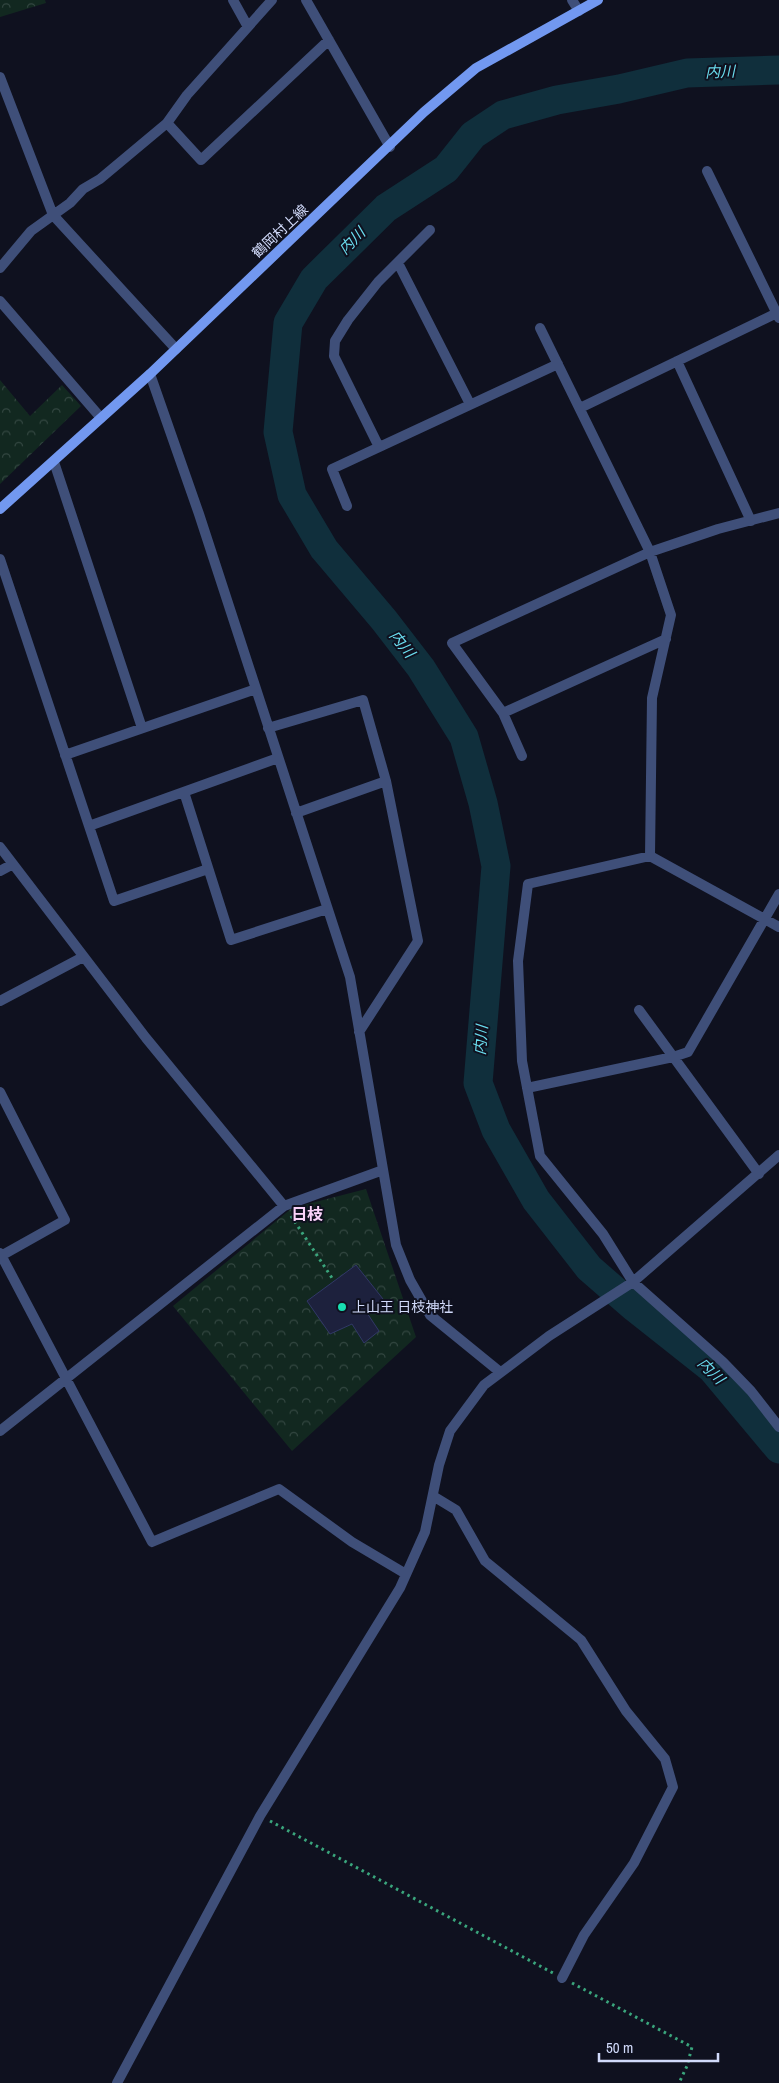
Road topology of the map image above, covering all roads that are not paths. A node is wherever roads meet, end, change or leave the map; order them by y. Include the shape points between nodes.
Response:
1 (233, 0) edge
2 (272, 0) edge
3 (306, 0) edge
4 (572, 0) edge
5 (598, 0) edge
6 (578, 11) junction
7 (248, 27) junction
8 (329, 40) junction
9 (0, 77) edge
10 (167, 123) junction
11 (390, 147) junction
12 (707, 171) dead end
13 (53, 215) junction
14 (430, 230) dead end
15 (398, 263) junction
16 (0, 268) edge
17 (0, 301) edge
18 (778, 315) edge
19 (540, 328) dead end
20 (176, 349) junction
21 (677, 361) junction
22 (558, 364) junction
23 (150, 374) junction
24 (470, 404) junction
25 (580, 408) junction
26 (101, 418) junction
27 (379, 447) junction
28 (54, 462) junction
29 (347, 506) dead end
30 (0, 509) edge
31 (779, 513) edge
32 (751, 521) junction
33 (650, 552) junction
34 (0, 558) edge
35 (666, 639) junction
36 (256, 689) junction
37 (503, 714) junction
38 (142, 728) junction
39 (268, 728) junction
40 (65, 755) junction
41 (522, 756) dead end
42 (278, 758) junction
43 (386, 781) junction
44 (184, 792) junction
45 (296, 813) junction
46 (89, 826) junction
47 (0, 847) edge
48 (650, 856) junction
49 (13, 864) junction
50 (208, 869) junction
51 (0, 871) edge
52 (779, 894) edge
53 (327, 909) junction
54 (764, 919) junction
55 (779, 928) edge
56 (83, 957) junction
57 (0, 1001) edge
58 (639, 1010) dead end
59 (359, 1032) junction
60 (673, 1057) junction
61 (527, 1088) junction
62 (0, 1092) edge
63 (779, 1155) edge
64 (382, 1170) junction
65 (759, 1174) junction
66 (284, 1206) junction
67 (1, 1254) edge
68 (633, 1282) junction
69 (500, 1372) junction
70 (67, 1378) junction
71 (779, 1427) edge
72 (0, 1431) edge
73 (433, 1496) junction
74 (406, 1574) junction
75 (562, 1978) road end
76 (117, 2083) edge

1 - 7 street
2 - 7 street
3 - 8 street
4 - 6 street
5 - 6 main road, 鶴岡村上線
6 - 11 main road, 鶴岡村上線 via 476,68 424,112
7 - 10 street via 187,95
8 - 10 street via 201,160
8 - 11 street
9 - 13 street
10 - 13 street
11 - 20 main road, 鶴岡村上線
12 - 18 street
13 - 16 street via 31,231
13 - 20 street
14 - 15 street
15 - 24 street
15 - 27 street via 378,282 335,341 334,356
17 - 26 street
18 - 21 street
19 - 22 street
20 - 23 main road, 鶴岡村上線
21 - 25 street
21 - 32 street
22 - 24 street
22 - 25 street
23 - 26 main road, 鶴岡村上線
23 - 36 street
24 - 27 street
25 - 33 street
26 - 28 main road, 鶴岡村上線
27 - 29 street via 332,469
28 - 30 main road, 鶴岡村上線
28 - 38 street
31 - 32 street
32 - 33 street
33 - 35 street via 671,615
33 - 37 street via 452,643
34 - 40 street
35 - 37 street
35 - 48 street via 652,698
36 - 38 street
36 - 39 street
37 - 41 street
38 - 40 street
39 - 42 street
39 - 43 street via 363,700
40 - 46 street
42 - 44 street
42 - 45 street
43 - 45 street
43 - 59 street via 418,942
44 - 46 street
44 - 50 street
45 - 53 street
46 - 50 street via 114,901
47 - 49 street
48 - 54 street
48 - 61 street via 528,884 518,961 522,1061
49 - 51 street
49 - 56 street
50 - 53 street via 231,940
52 - 54 street
53 - 59 street via 350,977
54 - 55 street
54 - 60 street via 688,1052
56 - 57 street
56 - 66 street
58 - 60 street
59 - 64 street
60 - 61 street
60 - 65 street
61 - 68 street via 540,1156 603,1234
62 - 67 street via 66,1220
63 - 65 street
64 - 66 street
64 - 69 street via 396,1245 410,1280 430,1315
65 - 68 street
66 - 70 street
67 - 70 street
68 - 69 street
68 - 71 street via 724,1362
69 - 73 street via 484,1385 450,1431
70 - 72 street
70 - 74 street via 152,1542 279,1489 352,1542
73 - 74 street via 425,1532
73 - 75 street via 456,1510 485,1561 581,1640 626,1711 665,1759 673,1787 634,1863 584,1935
74 - 76 street via 260,1816

